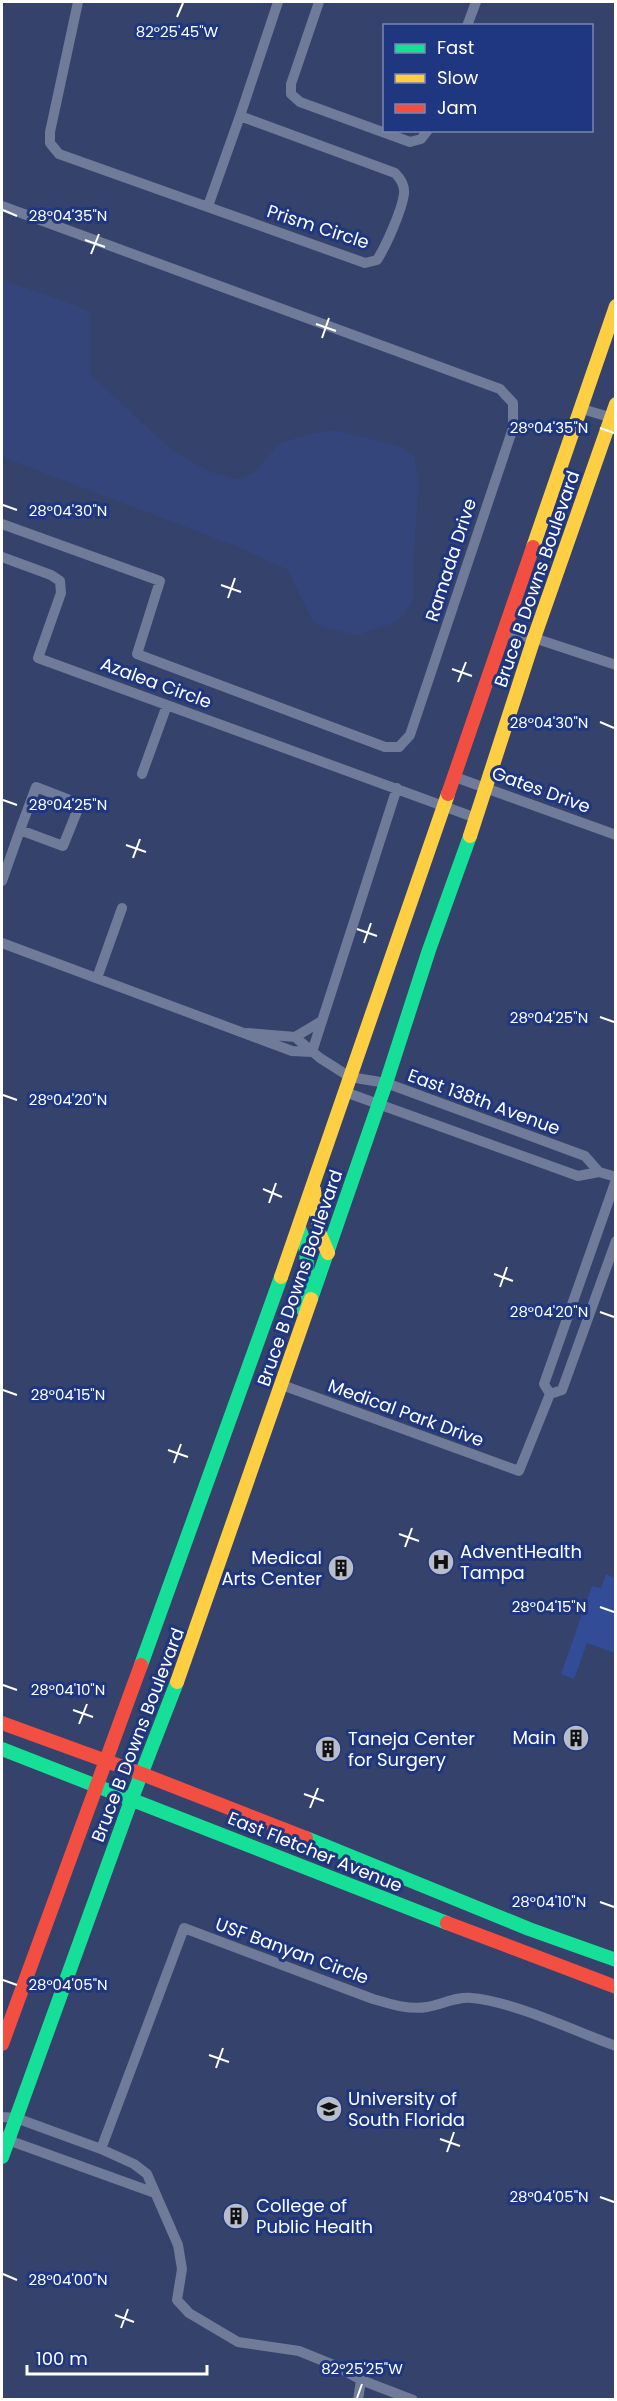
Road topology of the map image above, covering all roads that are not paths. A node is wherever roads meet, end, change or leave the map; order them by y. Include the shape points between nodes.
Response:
1 (78, 2) edge
2 (278, 2) edge
3 (319, 2) edge
4 (476, 2) edge
5 (468, 24) edge
6 (240, 116) junction
7 (426, 132) edge
8 (2, 206) edge
9 (208, 206) junction
10 (615, 306) edge
11 (615, 404) edge
12 (582, 409) junction
13 (613, 419) edge
14 (2, 524) edge
15 (2, 557) edge
16 (504, 633) junction
17 (534, 638) junction
18 (615, 665) edge
19 (167, 705) junction
20 (142, 774) dead end
21 (455, 777) junction
22 (398, 788) junction
23 (486, 788) junction
24 (445, 806) junction
25 (476, 818) junction
26 (20, 830) junction
27 (615, 835) edge
28 (2, 881) edge
29 (122, 908) dead end
30 (2, 943) edge
31 (96, 978) junction
32 (320, 1022) junction
33 (248, 1033) junction
34 (295, 1037) junction
35 (312, 1052) junction
36 (350, 1077) junction
37 (386, 1083) junction
38 (345, 1092) junction
39 (378, 1105) junction
40 (598, 1172) junction
41 (615, 1179) edge
42 (314, 1184) junction
43 (299, 1228) junction
44 (615, 1241) edge
45 (328, 1253) junction
46 (294, 1350) junction
47 (282, 1385) junction
48 (550, 1394) junction
49 (2, 1723) edge
50 (2, 1749) edge
51 (107, 1761) junction
52 (142, 1774) junction
53 (98, 1785) junction
54 (132, 1798) junction
55 (615, 1960) edge
56 (615, 1987) edge
57 (2, 2044) edge
58 (615, 2046) edge
59 (8, 2118) edge
60 (5, 2138) edge
61 (101, 2149) junction
62 (2, 2157) edge
63 (154, 2193) junction
64 (361, 2380) junction
65 (358, 2400) edge
66 (413, 2400) edge

1 - 9 street, Prism Circle via 50,143 59,154
2 - 6 street
3 - 7 street via 291,94 300,102 410,142 421,139
4 - 5 street
6 - 9 street
6 - 9 street, Prism Circle via 395,173 404,194 377,260 365,263
8 - 14 street, Ramada Drive via 500,389 513,403 513,428 410,735 399,747 385,747 137,654 160,581
10 - 12 main road, Bruce B Downs Boulevard
11 - 13 main road, Bruce B Downs Boulevard
12 - 13 street
12 - 16 main road, Bruce B Downs Boulevard
13 - 17 main road, Bruce B Downs Boulevard
15 - 19 street, Azalea Circle via 60,581 61,593 38,658
16 - 17 street
16 - 21 main road, Bruce B Downs Boulevard
17 - 18 street
17 - 23 main road, Bruce B Downs Boulevard
19 - 20 street
19 - 22 street, Azalea Circle
21 - 23 street, Gates Drive
21 - 24 main road, Bruce B Downs Boulevard
22 - 24 street, Azalea Circle
22 - 32 street
23 - 25 main road, Bruce B Downs Boulevard
23 - 27 street, Gates Drive
24 - 25 street, Azalea Circle
24 - 36 main road, Bruce B Downs Boulevard
25 - 37 main road, Bruce B Downs Boulevard
26 - 26 street via 63,846 80,804 36,787
26 - 28 street
29 - 31 street
30 - 31 street
31 - 33 street
32 - 34 street
32 - 35 street
33 - 34 street
33 - 35 street via 292,1051
34 - 35 street
35 - 36 street
36 - 37 street, East 138th Avenue
36 - 38 main road, Bruce B Downs Boulevard
37 - 39 main road, Bruce B Downs Boulevard
37 - 40 street, East 138th Avenue via 585,1156
38 - 39 street, East 138th Avenue
38 - 42 main road, Bruce B Downs Boulevard
39 - 40 street, East 138th Avenue via 578,1176
39 - 45 main road, Bruce B Downs Boulevard
40 - 41 street, East 138th Avenue
41 - 48 street via 544,1384
42 - 43 main road, Bruce B Downs Boulevard
42 - 45 main road via 319,1232
43 - 46 main road via 308,1242 309,1259
43 - 51 main road, Bruce B Downs Boulevard
44 - 48 street via 562,1390
45 - 46 main road, Bruce B Downs Boulevard
46 - 47 main road, Bruce B Downs Boulevard
47 - 48 street, Medical Park Drive via 519,1471
47 - 52 main road, Bruce B Downs Boulevard
49 - 51 main road, East Fletcher Avenue
50 - 53 main road, East Fletcher Avenue
51 - 52 main road, East Fletcher Avenue
51 - 53 main road, Bruce B Downs Boulevard
52 - 54 main road, Bruce B Downs Boulevard
52 - 55 main road, East Fletcher Avenue
53 - 54 main road, East Fletcher Avenue
53 - 57 main road, Bruce B Downs Boulevard
54 - 56 main road, East Fletcher Avenue
54 - 59 main road, Bruce B Downs Boulevard
58 - 61 street, USF Banyan Circle via 514,2008 470,1997 428,2007 403,2007 373,1999 184,1928
59 - 60 main road, Bruce B Downs Boulevard
59 - 61 street
60 - 62 main road, Bruce B Downs Boulevard
60 - 63 street
61 - 63 street via 147,2174
63 - 64 street via 178,2245 182,2270 177,2300 189,2313 238,2342 299,2351
64 - 65 street
64 - 66 street

